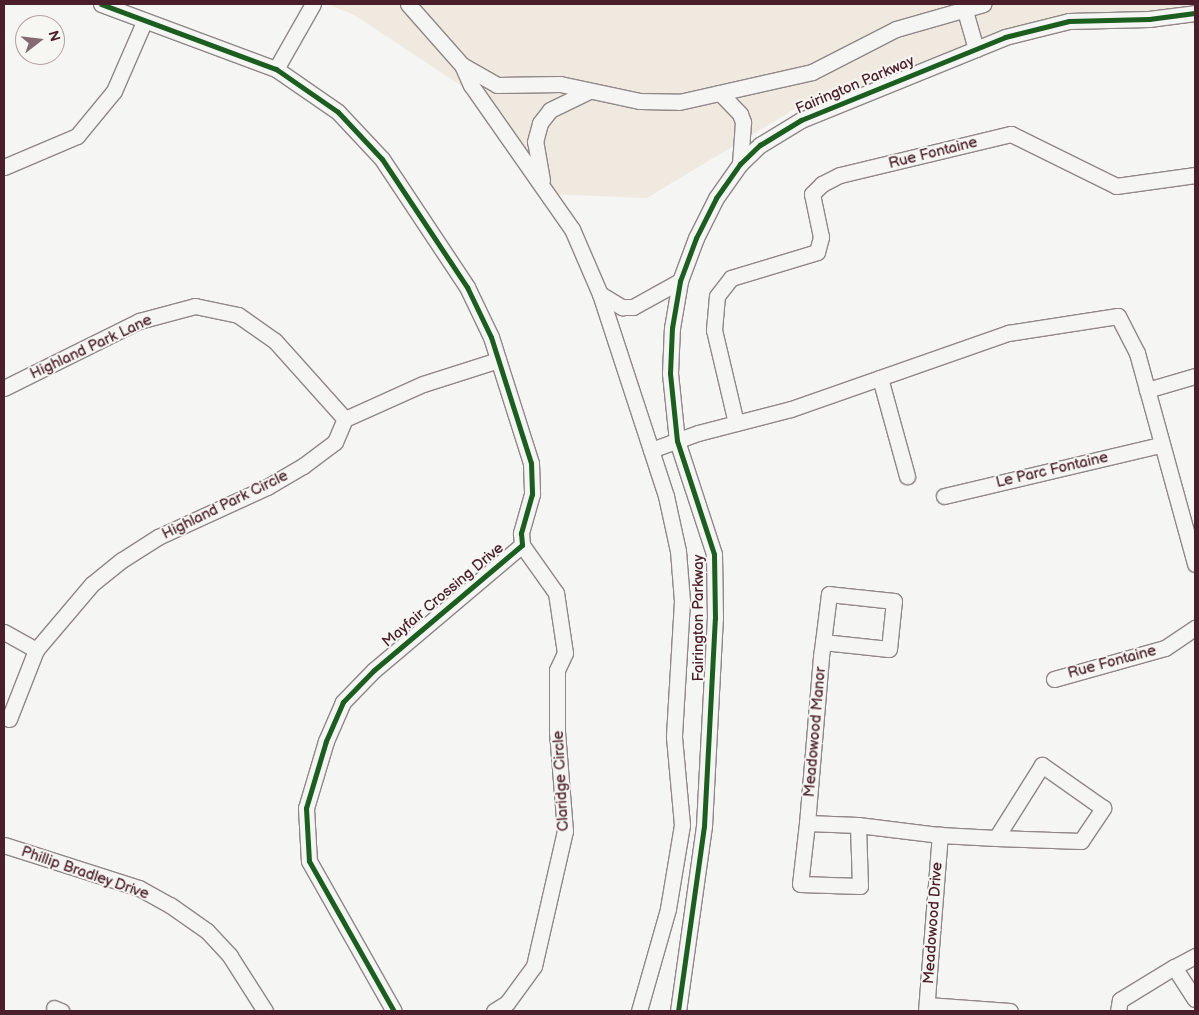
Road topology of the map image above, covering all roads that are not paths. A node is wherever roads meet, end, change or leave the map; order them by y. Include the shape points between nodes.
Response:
1 (101, 4) edge
2 (313, 4) edge
3 (408, 4) edge
4 (983, 4) edge
5 (964, 6) edge
6 (1195, 13) edge
7 (144, 22) junction
8 (976, 49) junction
9 (462, 65) junction
10 (276, 69) junction
11 (589, 92) junction
12 (720, 93) junction
13 (740, 164) junction
14 (4, 167) edge
15 (1195, 175) edge
16 (543, 184) junction
17 (680, 281) junction
18 (600, 294) junction
19 (498, 360) junction
20 (1195, 376) edge
21 (880, 378) junction
22 (4, 388) edge
23 (1146, 390) junction
24 (345, 419) junction
25 (736, 423) junction
26 (677, 441) junction
27 (1160, 445) junction
28 (651, 450) junction
29 (907, 476) dead end
30 (944, 496) dead end
31 (522, 544) junction
32 (1195, 564) edge
33 (1195, 628) edge
34 (4, 632) edge
35 (823, 642) junction
36 (36, 650) junction
37 (1054, 679) dead end
38 (9, 719) dead end
39 (807, 823) junction
40 (858, 825) junction
41 (940, 835) junction
42 (996, 838) junction
43 (4, 845) edge
44 (1195, 956) edge
45 (1174, 967) junction
46 (1195, 999) edge
47 (926, 1008) edge
48 (265, 1011) edge
49 (394, 1011) edge
50 (494, 1011) edge
51 (639, 1011) edge
52 (678, 1011) edge
53 (1010, 1011) edge
54 (1118, 1011) edge

1 - 7 street, Mayfair Crossing Drive
2 - 10 street
3 - 9 street
4 - 5 street, Fairington Parkway
5 - 8 street
5 - 12 street, Fairington Parkway via 896,29 812,72
6 - 8 street, Fairington Parkway via 1149,19 1069,21 1004,37
7 - 10 street, Mayfair Crossing Drive
7 - 14 street via 114,91 77,136
8 - 13 street, Fairington Parkway via 802,120 760,145
9 - 11 street, Fairington Parkway via 497,85 560,84
9 - 16 street, Fairington Parkway via 471,85
10 - 19 street, Mayfair Crossing Drive via 338,112 382,159 467,287 491,337
11 - 12 street, Fairington Parkway via 640,101 679,102
11 - 16 street via 550,110 540,123 535,142
12 - 13 street via 740,114 743,122
13 - 17 street, Fairington Parkway via 704,222
15 - 25 street, Rue Fontaine via 1116,186 1011,134 840,175 822,184 812,194 821,237 817,252 731,278 717,296 714,330
16 - 18 street, Fairington Parkway via 572,229
17 - 18 street via 633,307 622,307
17 - 26 street, Fairington Parkway via 672,328 670,374
18 - 28 street, Fairington Parkway
19 - 24 street via 423,384
19 - 31 street, Mayfair Crossing Drive via 531,463 532,494 521,533
20 - 23 street
21 - 23 street via 1008,333 1118,316 1137,354
21 - 25 street via 791,409
21 - 29 street
22 - 24 street, Highland Park Lane via 138,322 195,306 238,315 275,341
23 - 27 street
24 - 36 street, Highland Park Circle via 335,442 303,466 267,487 158,537 122,560 92,584
25 - 26 street
26 - 28 street
26 - 52 street, Fairington Parkway via 714,554 715,618 704,826
27 - 30 street, Le Parc Fontaine
27 - 32 street
28 - 51 street, Fairington Parkway via 666,496 678,551 682,601 674,736 682,825 668,909
31 - 49 street, Mayfair Crossing Drive via 374,670 344,702 326,741 306,808 309,861
31 - 50 street, Claridge Circle via 556,592 565,653 557,670 565,831 534,966 507,1003
33 - 37 street, Rue Fontaine via 1165,648
34 - 36 street
35 - 35 street, Meadowood Manor via 829,594 894,602 889,649
35 - 39 street, Meadowood Manor
36 - 38 street, Highland Park Circle
39 - 40 street
39 - 40 street, Meadowood Manor via 800,884 860,886
40 - 41 street
41 - 42 street
41 - 47 street, Meadowood Drive
42 - 42 street via 1080,841 1103,808 1042,765
43 - 48 street, Phillip Bradley Drive via 139,888 170,905 207,931 230,956
44 - 45 street
45 - 46 street
45 - 54 street via 1120,1000
47 - 53 street

